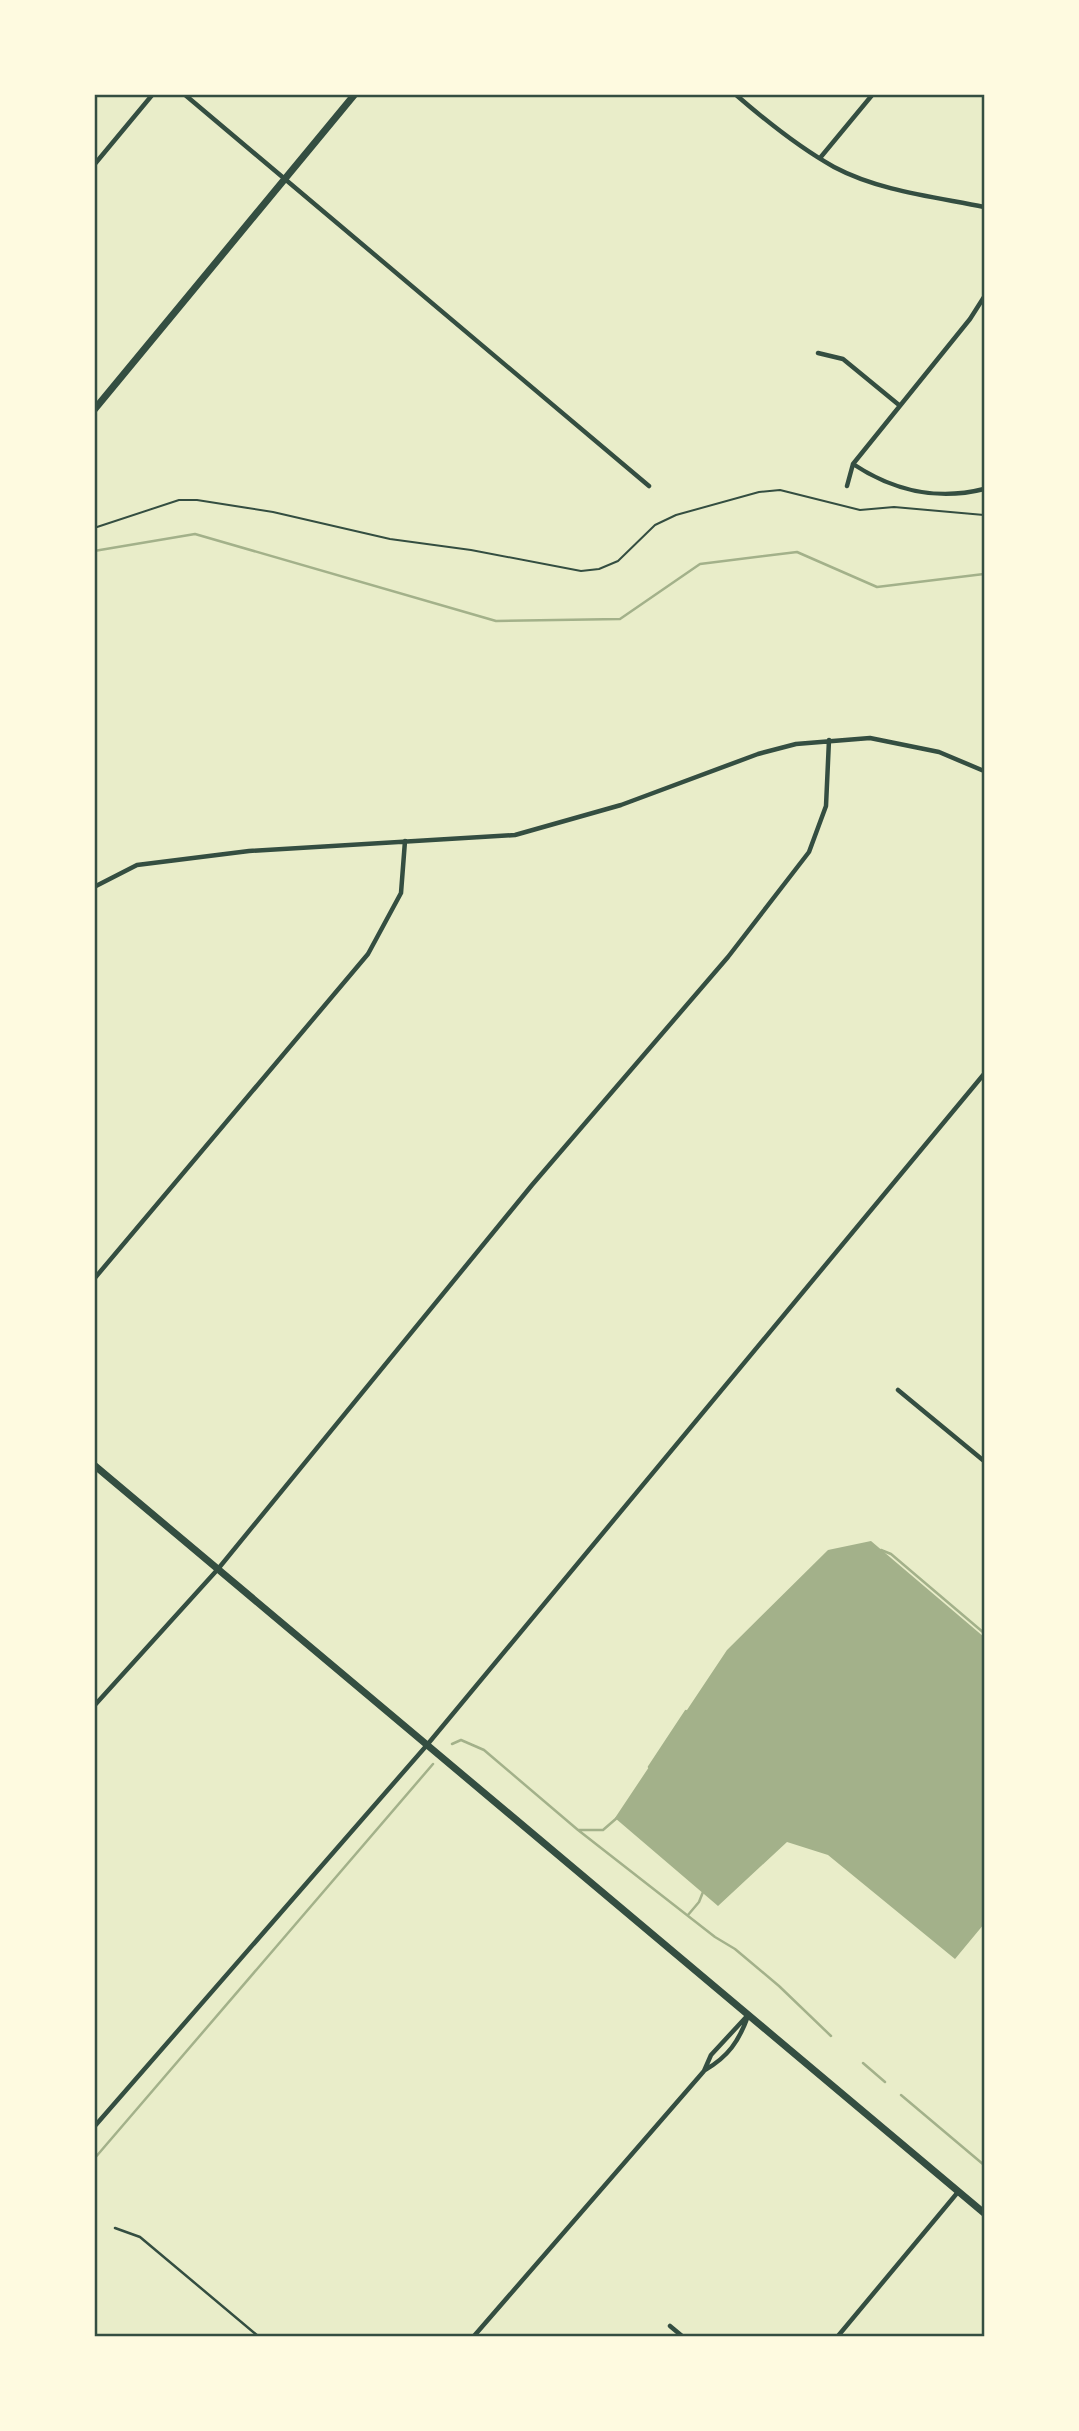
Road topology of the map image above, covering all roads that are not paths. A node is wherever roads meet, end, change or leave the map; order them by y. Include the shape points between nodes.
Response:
1 (153, 94) edge
2 (184, 94) edge
3 (355, 94) edge
4 (735, 94) edge
5 (873, 94) edge
6 (820, 158) junction
7 (94, 165) edge
8 (286, 178) junction
9 (985, 206) edge
10 (985, 297) edge
11 (818, 354) dead end
12 (899, 405) junction
13 (94, 410) edge
14 (853, 464) junction
15 (649, 486) dead end
16 (847, 486) dead end
17 (985, 489) edge
18 (829, 740) junction
19 (985, 771) edge
20 (405, 841) junction
21 (94, 887) edge
22 (985, 1074) edge
23 (94, 1279) edge
24 (898, 1390) dead end
25 (985, 1461) edge
26 (94, 1465) edge
27 (218, 1569) junction
28 (94, 1706) edge
29 (427, 1745) junction
30 (748, 2015) junction
31 (704, 2071) junction
32 (94, 2127) edge
33 (958, 2192) junction
34 (985, 2213) edge
35 (115, 2228) dead end
36 (670, 2326) dead end
37 (258, 2336) edge
38 (474, 2336) edge
39 (682, 2336) edge
40 (838, 2336) edge

1 - 7 street
2 - 8 street
3 - 8 main road
4 - 6 street
5 - 6 street
6 - 9 street via 876,183
8 - 13 main road
8 - 15 street
10 - 12 street
11 - 12 street via 843,359
12 - 14 street
14 - 16 street
14 - 17 street via 908,489 957,495
18 - 19 street via 870,738 907,743
18 - 20 street via 758,754 621,805 514,835
18 - 27 street via 826,807 809,852 728,957 532,1185
20 - 21 street via 248,850 137,864
20 - 23 street via 401,893 368,954
22 - 29 street
24 - 25 street
26 - 27 main road
27 - 28 street
27 - 29 main road
29 - 30 main road
29 - 32 street
30 - 31 street via 711,2055
30 - 31 street via 740,2038 720,2062
30 - 33 main road
31 - 38 street
33 - 34 main road
33 - 40 street
35 - 37 lane via 140,2237
36 - 39 street

